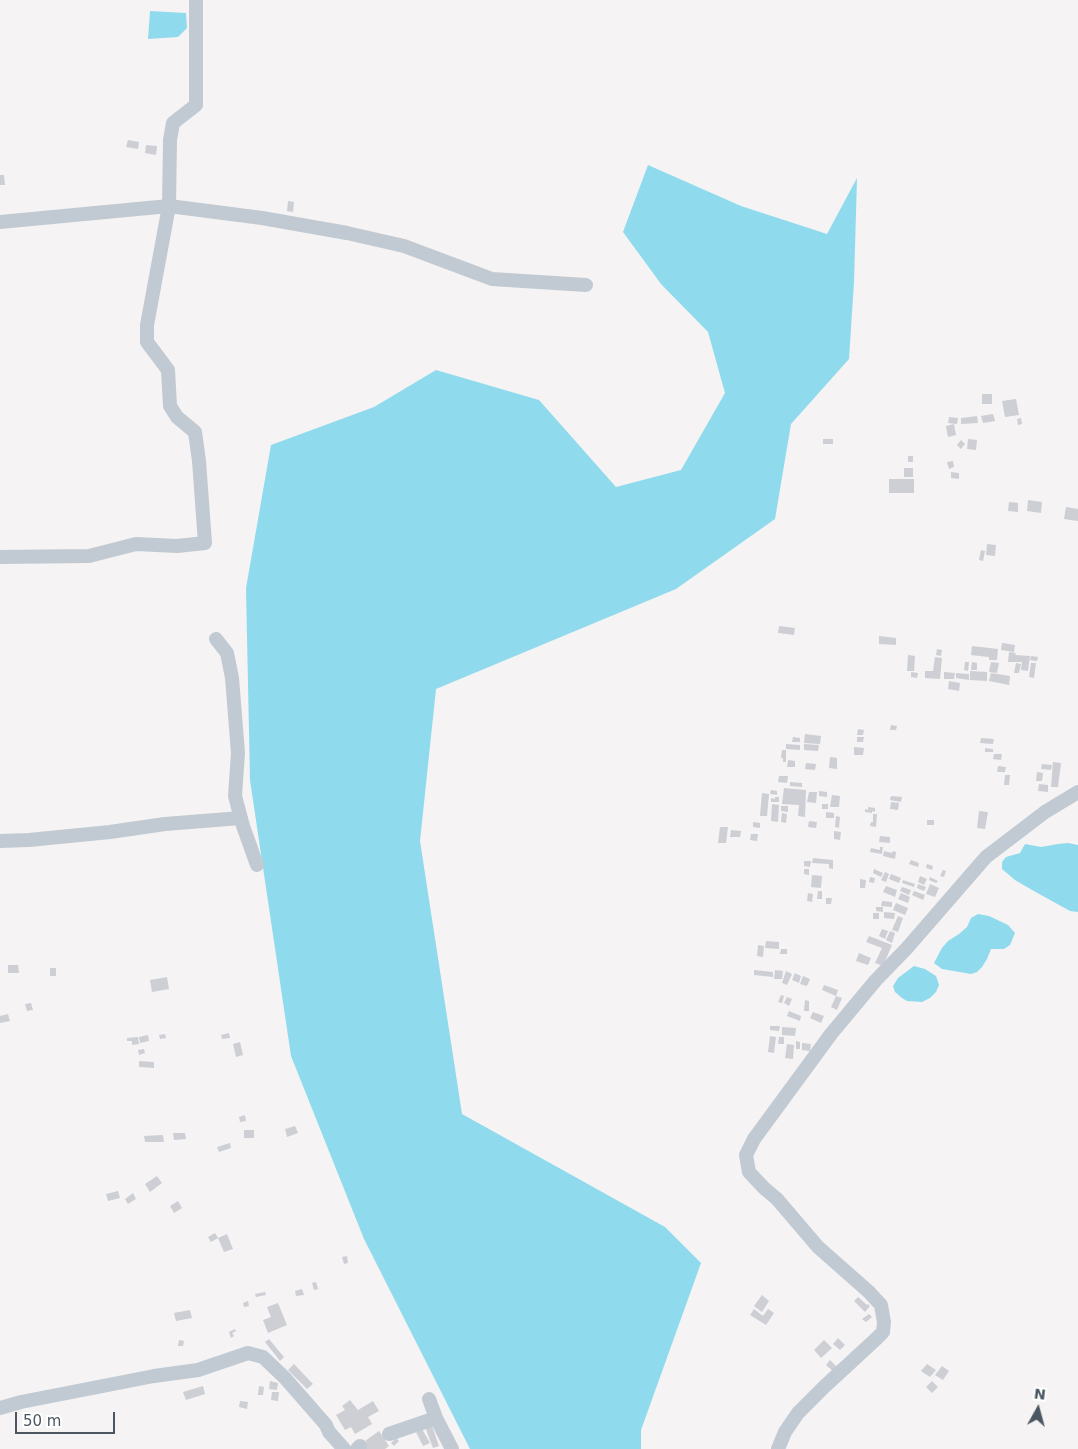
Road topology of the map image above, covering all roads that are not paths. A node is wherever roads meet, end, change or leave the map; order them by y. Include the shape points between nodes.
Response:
1 (196, 0) edge
2 (169, 206) junction
3 (0, 222) edge
4 (586, 285) dead end
5 (0, 557) edge
6 (216, 639) dead end
7 (1078, 792) edge
8 (241, 818) junction
9 (0, 841) edge
10 (257, 865) dead end
11 (429, 1399) dead end
12 (0, 1408) edge
13 (436, 1418) junction
14 (389, 1434) dead end
15 (344, 1449) edge
16 (452, 1449) edge
17 (778, 1449) edge

1 - 2 street via 196,105 173,123
2 - 3 street
2 - 4 street via 347,232 404,246 492,280
2 - 5 street via 147,325 147,342 168,370 170,406 177,417 195,432 205,543 177,546 136,544 90,556
6 - 8 street via 227,653 232,678 238,753 235,796
7 - 17 street via 1045,812 986,857 831,1034 754,1139 746,1156 749,1172 818,1247 869,1292 880,1305 884,1322 883,1332 798,1414
8 - 9 street
8 - 10 street
11 - 13 street
12 - 15 street via 198,1370 248,1353 263,1356 326,1424
13 - 14 street
13 - 16 street

